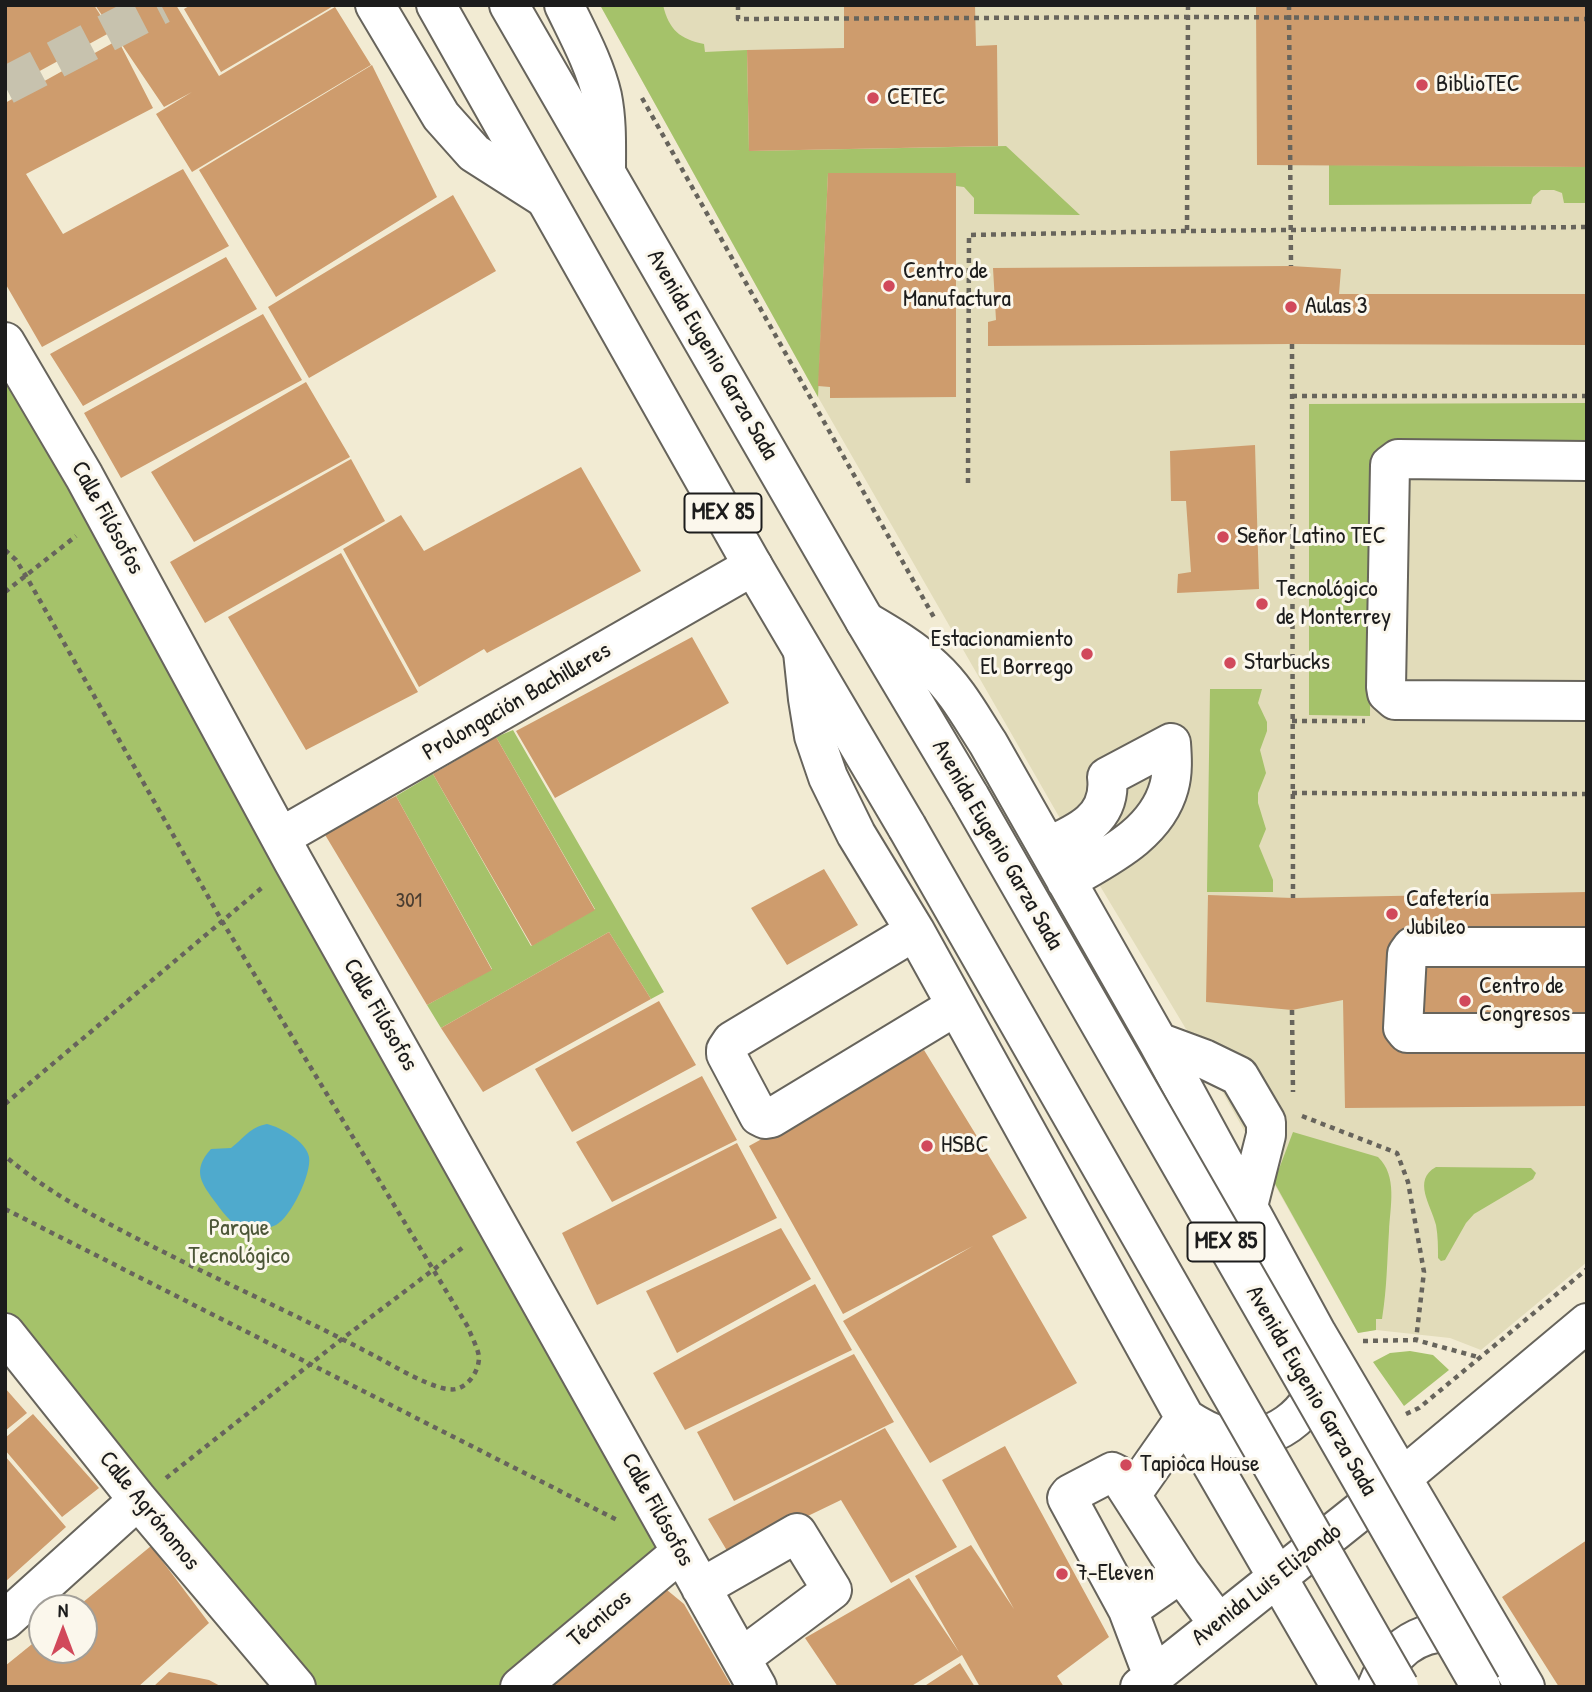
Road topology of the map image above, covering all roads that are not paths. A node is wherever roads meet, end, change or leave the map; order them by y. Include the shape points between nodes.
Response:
1 (375, 5) edge
2 (436, 5) edge
3 (509, 5) edge
4 (564, 5) edge
5 (606, 172) junction
6 (543, 197) junction
7 (5, 342) edge
8 (1587, 461) edge
9 (753, 566) junction
10 (865, 621) junction
11 (803, 652) junction
12 (1587, 701) edge
13 (1047, 848) junction
14 (287, 849) junction
15 (1066, 881) junction
16 (915, 931) junction
17 (1587, 947) edge
18 (956, 1006) junction
19 (1587, 1033) edge
20 (1158, 1042) junction
21 (1248, 1206) junction
22 (1587, 1323) edge
23 (5, 1332) edge
24 (1317, 1335) junction
25 (1185, 1418) junction
26 (1403, 1477) junction
27 (1131, 1495) junction
28 (138, 1500) junction
29 (681, 1552) junction
30 (1181, 1573) junction
31 (1278, 1576) junction
32 (701, 1588) junction
33 (1128, 1611) junction
34 (5, 1620) edge
35 (1218, 1623) junction
36 (749, 1672) edge
37 (1517, 1673) edge
38 (1147, 1681) edge
39 (296, 1687) edge
40 (520, 1687) edge
41 (1341, 1687) edge
42 (1377, 1687) edge
43 (1399, 1687) edge
44 (1481, 1687) edge

1 - 6 main road via 441,116 474,153
2 - 6 main road, MEX 85
3 - 5 main road, Avenida Eugenio Garza Sada / MEX 85
4 - 5 main road via 601,94
5 - 10 main road, Avenida Eugenio Garza Sada / MEX 85
6 - 9 main road, MEX 85
7 - 14 main road, Calle Filósofos via 105,514
8 - 12 main road via 1398,459 1390,465 1386,687 1395,700
9 - 11 main road, MEX 85
9 - 14 main road, Prolongación Bachilleres
10 - 13 main road via 934,668 958,696
10 - 44 main road, Avenida Eugenio Garza Sada / MEX 85, bridge
11 - 16 main road via 814,736 828,777 856,834
11 - 43 main road, MEX 85, bridge
13 - 15 main road
13 - 15 main road via 1078,833 1098,815 1106,803 1107,777 1171,743 1171,780 1158,812 1127,845
14 - 29 main road, Calle Filósofos
15 - 20 main road
16 - 18 main road
16 - 18 main road via 732,1041 726,1054 759,1116 771,1118
17 - 19 main road via 1412,947 1407,954 1403,1028 1408,1033
18 - 25 main road
20 - 21 main road
20 - 21 main road via 1239,1076 1266,1122
21 - 24 main road
22 - 26 main road, Avenida Luis Elizondo
23 - 28 main road, Calle Agrónomos
24 - 25 main road via 1322,1371 1317,1388 1303,1411 1282,1428 1264,1436 1225,1437
24 - 26 main road
25 - 27 main road
25 - 31 main road
26 - 31 main road, Avenida Luis Elizondo
26 - 37 main road
27 - 30 main road
27 - 33 main road via 1112,1472 1067,1498
28 - 34 main road
28 - 39 main road, Calle Agrónomos
29 - 32 main road, Calle Filósofos
29 - 40 main road, Técnicos
30 - 33 main road
30 - 35 main road
31 - 35 main road, Avenida Luis Elizondo
31 - 41 main road
32 - 36 main road, Calle Filósofos
32 - 36 main road via 797,1533 832,1590
33 - 38 main road
35 - 38 main road, Avenida Luis Elizondo
37 - 42 main road via 1497,1647 1481,1637 1438,1631 1401,1650

